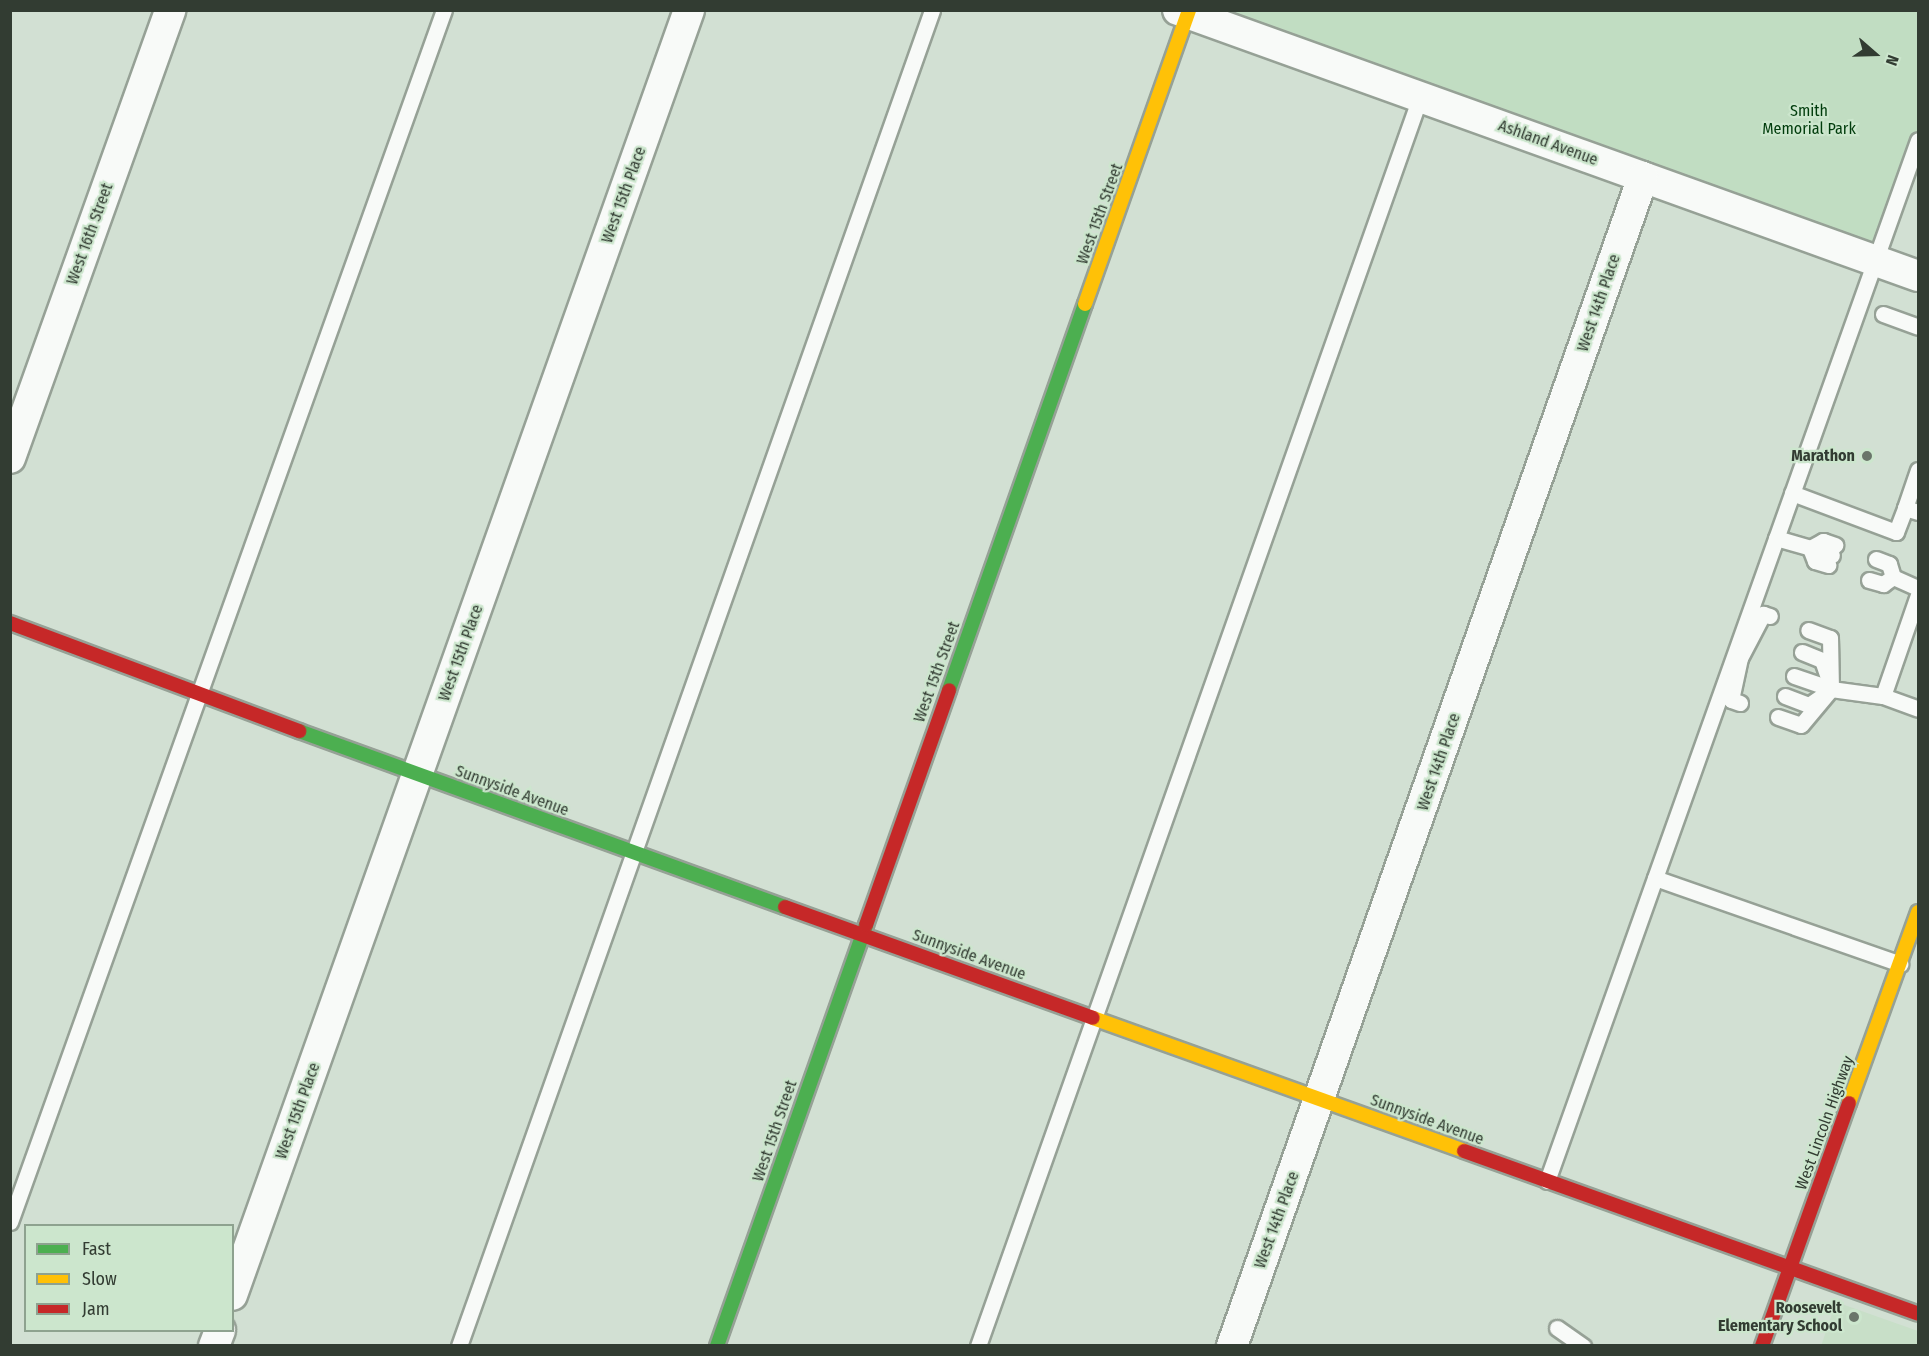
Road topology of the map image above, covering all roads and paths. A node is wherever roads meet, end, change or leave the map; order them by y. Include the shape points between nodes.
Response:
1 (170, 10) edge
2 (444, 10) edge
3 (689, 10) edge
4 (932, 10) edge
5 (1185, 12) edge
6 (1420, 97) junction
7 (1918, 140) edge
8 (1643, 177) junction
9 (1875, 260) junction
10 (1918, 276) edge
11 (1883, 314) dead end
12 (1918, 327) edge
13 (10, 458) edge
14 (1918, 470) edge
15 (1792, 493) junction
16 (1912, 510) edge
17 (1776, 538) junction
18 (1810, 548) junction
19 (1893, 577) junction
20 (1918, 588) edge
21 (1918, 595) edge
22 (1770, 616) dead end
23 (10, 623) edge
24 (1808, 630) dead end
25 (1763, 637) dead end
26 (1802, 652) dead end
27 (1742, 658) junction
28 (1794, 676) dead end
29 (1748, 682) dead end
30 (1831, 689) junction
31 (202, 693) junction
32 (1785, 696) dead end
33 (1883, 696) junction
34 (1740, 703) dead end
35 (1918, 709) edge
36 (1778, 717) dead end
37 (418, 775) junction
38 (635, 853) junction
39 (1654, 878) junction
40 (1918, 912) edge
41 (861, 934) junction
42 (1900, 964) junction
43 (1093, 1017) junction
44 (1321, 1099) junction
45 (1547, 1181) junction
46 (10, 1222) edge
47 (1790, 1268) junction
48 (234, 1289) edge
49 (1918, 1314) edge
50 (1557, 1328) dead end
51 (459, 1346) edge
52 (717, 1346) edge
53 (978, 1346) edge
54 (1232, 1346) edge
55 (1583, 1346) edge
56 (1762, 1346) edge

1 - 13 street, West 16th Street
2 - 31 lane
3 - 37 street, West 15th Place
4 - 38 lane
5 - 6 street, Ashland Avenue
5 - 41 street, West 15th Street
6 - 8 street, Ashland Avenue
6 - 43 lane
7 - 9 lane
8 - 9 street, Ashland Avenue
8 - 44 street, West 14th Place
9 - 10 street, Ashland Avenue
9 - 15 lane
11 - 12 lane
14 - 16 lane
15 - 16 lane via 1896,532
15 - 17 lane
17 - 18 lane
17 - 27 lane
18 - 18 lane via 1815,561 1832,555 1823,541
19 - 19 lane via 1883,584 1872,569 1889,564
19 - 20 lane
21 - 33 lane
22 - 27 lane via 1763,614
23 - 31 street, Sunnyside Avenue
24 - 30 lane via 1830,638
25 - 27 lane via 1757,635
26 - 30 lane via 1822,660
27 - 29 lane via 1742,680
27 - 34 lane via 1731,700
27 - 39 lane
28 - 30 lane
30 - 32 lane via 1809,705
30 - 33 lane
30 - 36 lane via 1801,725
31 - 37 street, Sunnyside Avenue
31 - 46 lane
33 - 35 lane
37 - 38 street, Sunnyside Avenue
37 - 48 street, West 15th Place
38 - 41 street, Sunnyside Avenue
38 - 51 lane
39 - 42 lane
39 - 45 lane
40 - 42 street, West Lincoln Highway
41 - 43 street, Sunnyside Avenue
41 - 52 street, West 15th Street
42 - 47 street, West Lincoln Highway
43 - 44 street, Sunnyside Avenue
43 - 53 lane
44 - 45 street, Sunnyside Avenue
44 - 54 street, West 14th Place
45 - 47 street, Sunnyside Avenue
47 - 49 street, Sunnyside Avenue
47 - 56 street, West Lincoln Highway
50 - 55 lane

